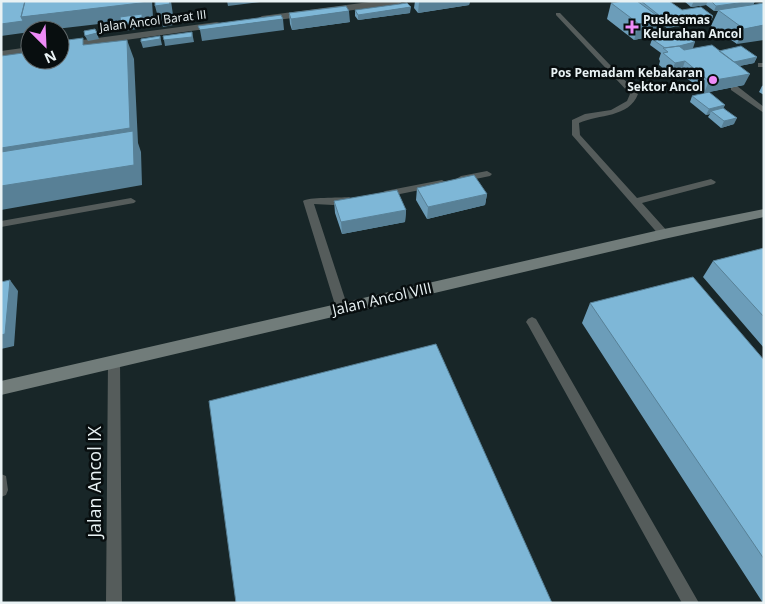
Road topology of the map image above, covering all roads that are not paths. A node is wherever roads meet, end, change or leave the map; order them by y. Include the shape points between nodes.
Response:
1 (399, 1) edge
2 (558, 14) dead end
3 (254, 20) edge
4 (225, 24) edge
5 (70, 45) edge
6 (20, 51) edge
7 (1, 54) edge
8 (734, 88) edge
9 (764, 111) edge
10 (486, 174) dead end
11 (711, 182) dead end
12 (131, 201) dead end
13 (634, 202) junction
14 (764, 213) edge
15 (1, 224) edge
16 (664, 234) junction
17 (342, 308) junction
18 (532, 322) dead end
19 (114, 361) junction
20 (1, 388) edge
21 (1, 481) edge
22 (1, 490) edge
23 (114, 603) edge
24 (691, 603) edge

1 - 3 street
2 - 13 lane via 634,94 632,102 613,112 575,122 576,135
4 - 5 street, Jalan Ancol Barat III
6 - 7 street
8 - 9 lane
10 - 17 lane via 366,197 333,202 308,201
11 - 13 lane
12 - 15 lane
13 - 16 lane
14 - 16 street, Jalan Ancol VIII
16 - 17 street, Jalan Ancol VIII
17 - 19 street, Jalan Ancol VIII
18 - 24 lane
19 - 20 street, Jalan Ancol VIII
19 - 23 lane, Jalan Ancol IX
21 - 22 lane

